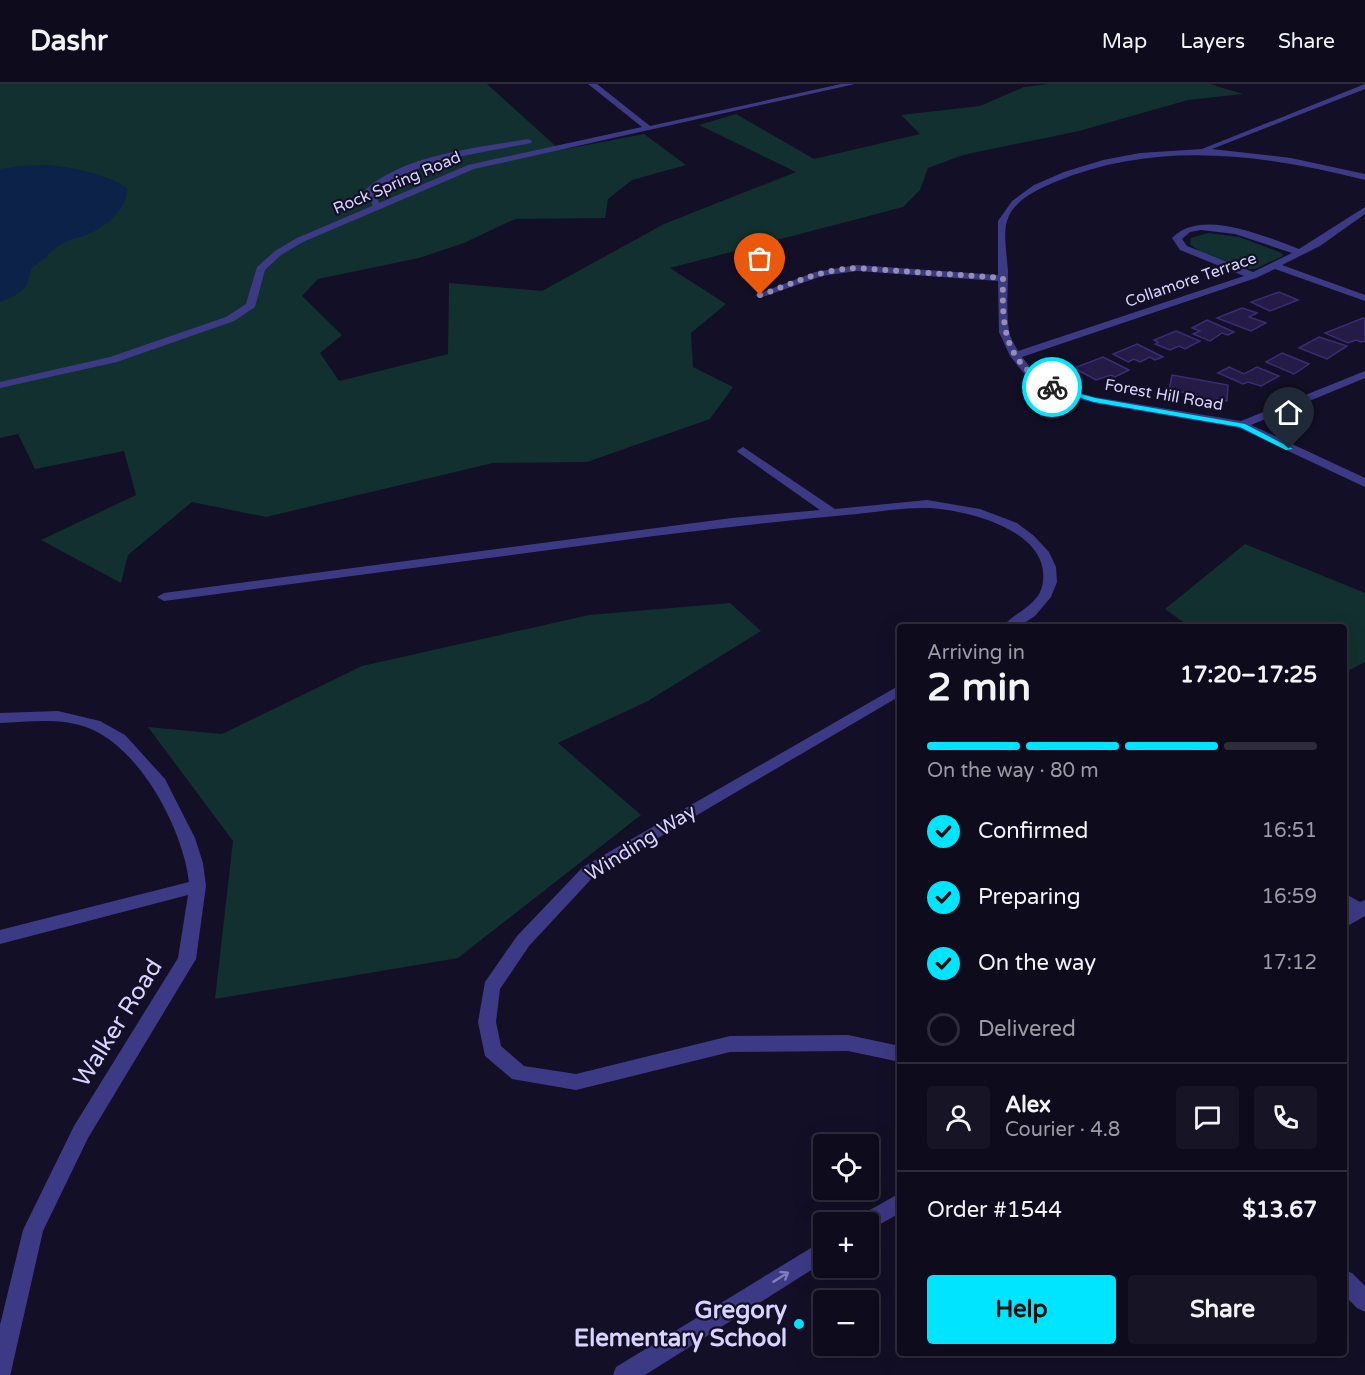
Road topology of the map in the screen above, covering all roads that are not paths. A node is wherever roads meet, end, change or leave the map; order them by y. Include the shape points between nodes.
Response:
1 (592, 84) edge
2 (851, 84) edge
3 (1365, 86) edge
4 (649, 129) junction
5 (528, 141) dead end
6 (480, 150) junction
7 (1203, 150) junction
8 (499, 161) junction
9 (1365, 177) edge
10 (377, 206) junction
11 (1365, 210) edge
12 (1301, 253) junction
13 (1276, 266) junction
14 (1253, 276) junction
15 (1003, 278) junction
16 (760, 295) dead end
17 (1365, 298) edge
18 (1015, 356) junction
19 (1365, 374) edge
20 (0, 385) edge
21 (1242, 425) junction
22 (743, 451) dead end
23 (1365, 483) edge
24 (831, 512) junction
25 (164, 597) dead end
26 (1014, 624) edge
27 (897, 692) edge
28 (0, 718) edge
29 (198, 886) junction
30 (1347, 901) edge
31 (1362, 909) edge
32 (1347, 919) edge
33 (0, 937) edge
34 (897, 1053) edge
35 (897, 1204) edge
36 (879, 1215) edge
37 (813, 1257) edge
38 (1347, 1283) edge
39 (1365, 1301) edge
40 (0, 1372) edge
41 (624, 1375) edge

1 - 4 street
2 - 4 street, Rock Spring Road
3 - 7 street
4 - 8 street, Rock Spring Road
5 - 6 lane
6 - 8 lane
6 - 10 lane via 437,157 384,179 369,190
7 - 9 street, Forest Hill Road via 1291,160
7 - 15 street, Forest Hill Road via 1116,159 1088,166 1021,195 1002,221
8 - 10 street, Rock Spring Road via 462,171
10 - 20 street, Rock Spring Road via 278,252 260,269 251,305 230,319 113,360
11 - 12 street, Collamore Terrace
12 - 13 street, Collamore Terrace
12 - 14 street via 1222,228 1187,230 1177,237 1178,243 1191,252
13 - 14 street, Collamore Terrace
13 - 17 street
14 - 18 street, Collamore Terrace
15 - 16 street via 835,269
15 - 18 street, Forest Hill Road via 1004,332
18 - 21 street, Forest Hill Road via 1030,374 1060,391
19 - 21 street
21 - 23 street, Forest Hill Road
22 - 24 street
24 - 25 street
24 - 26 street via 927,504 972,510 1012,526 1040,550 1051,577 1046,598 1036,610
27 - 34 street, Winding Way via 589,871 524,941 491,987 487,1022 492,1050 519,1073 576,1082 730,1044 848,1043
28 - 29 street, Walker Road via 58,717 94,725 120,739 159,783 187,838
29 - 33 street
29 - 40 street, Walker Road via 187,959 81,1132 33,1230
30 - 31 street
31 - 32 street
35 - 36 street
41 -> 37 street
38 - 39 street

